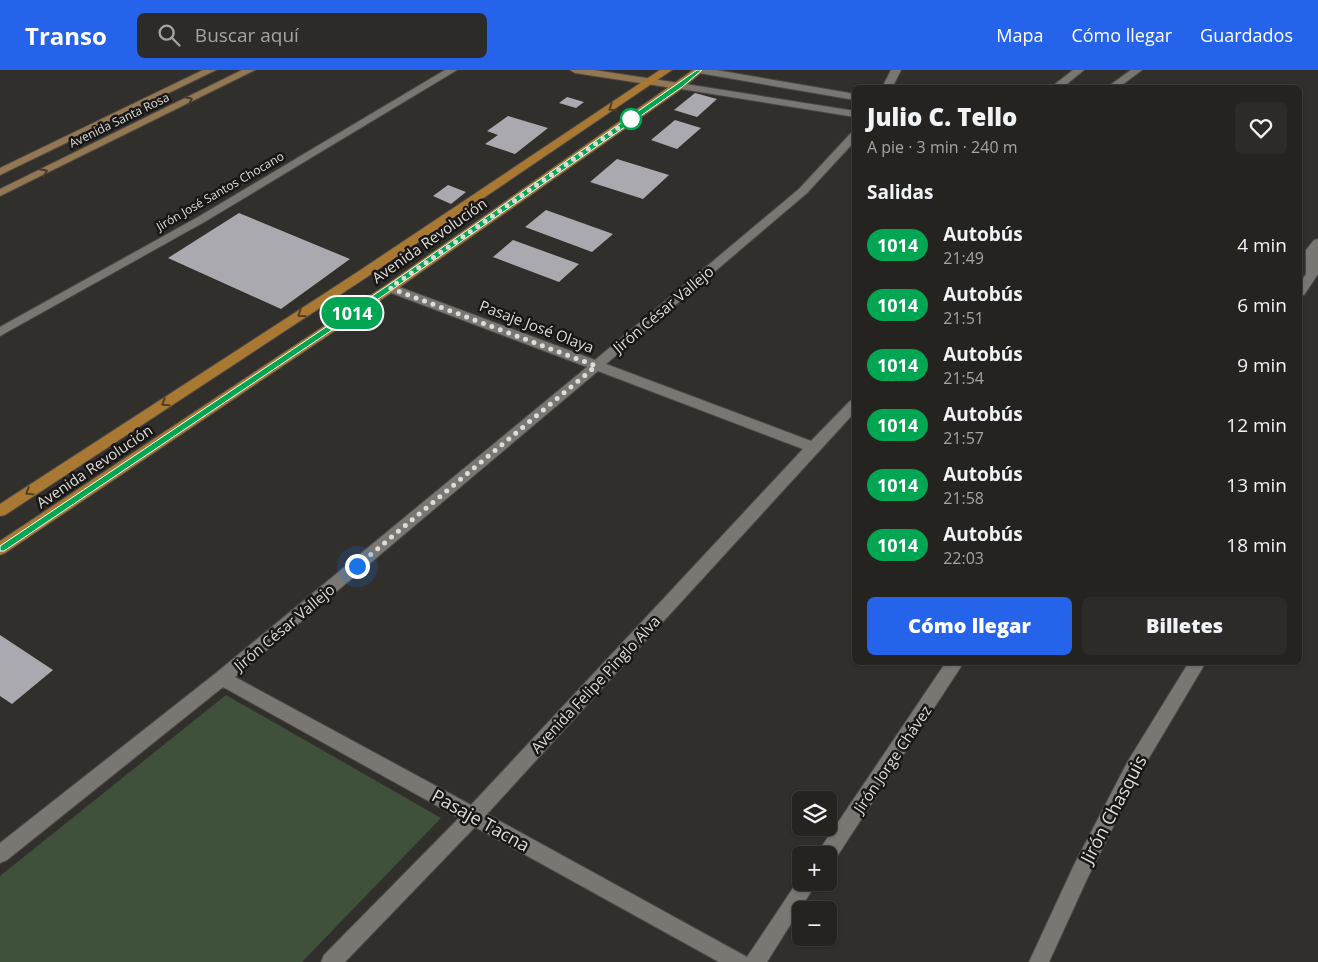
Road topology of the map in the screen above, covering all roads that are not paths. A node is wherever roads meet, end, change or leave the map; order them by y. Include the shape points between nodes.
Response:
1 (211, 70) edge
2 (250, 70) edge
3 (452, 70) edge
4 (576, 70) edge
5 (667, 70) edge
6 (699, 70) edge
7 (896, 70) edge
8 (1079, 70) edge
9 (1137, 70) edge
10 (652, 81) junction
11 (888, 85) edge
12 (1059, 85) edge
13 (1115, 85) edge
14 (679, 86) junction
15 (852, 96) edge
16 (852, 114) edge
17 (852, 139) edge
18 (0, 172) edge
19 (0, 193) edge
20 (1318, 242) edge
21 (1306, 272) edge
22 (1302, 285) edge
23 (390, 288) junction
24 (0, 332) edge
25 (596, 366) junction
26 (852, 407) edge
27 (813, 447) junction
28 (0, 511) edge
29 (0, 549) edge
30 (954, 665) edge
31 (1196, 665) edge
32 (222, 678) junction
33 (473, 816) junction
34 (833, 846) edge
35 (0, 854) edge
36 (802, 891) edge
37 (332, 962) edge
38 (739, 962) edge
39 (755, 962) edge
40 (1038, 962) edge

1 - 18 street, Avenida Santa Rosa
19 -> 2 street, Avenida Santa Rosa
3 - 24 street, Jirón José Santos Chocano via 202,218
4 - 10 street
5 - 10 main road, Avenida Revolución
6 - 14 main road, Avenida Revolución
6 - 15 street
7 - 11 street
8 - 12 street
9 - 13 street
10 - 14 street
10 -> 28 main road, Avenida Revolución
14 - 16 street
14 - 23 main road, Avenida Revolución
17 - 25 street, Jirón César Vallejo via 803,190
20 - 21 street via 1312,250
21 - 22 street
23 - 25 street, Pasaje José Olaya
23 - 29 main road, Avenida Revolución
25 - 27 street, Pasaje José Olaya
25 - 32 street, Jirón César Vallejo
26 - 27 street, Avenida Felipe Pinglo Alva
27 - 33 street, Avenida Felipe Pinglo Alva
30 - 34 street, Jirón Jorge Chávez
31 - 40 street, Jirón Chasquis via 1134,767
32 - 33 street, Pasaje Tacna
32 - 35 street, Jirón César Vallejo
33 - 37 street, Avenida Felipe Pinglo Alva
33 - 38 street, Pasaje Tacna
36 - 39 street

